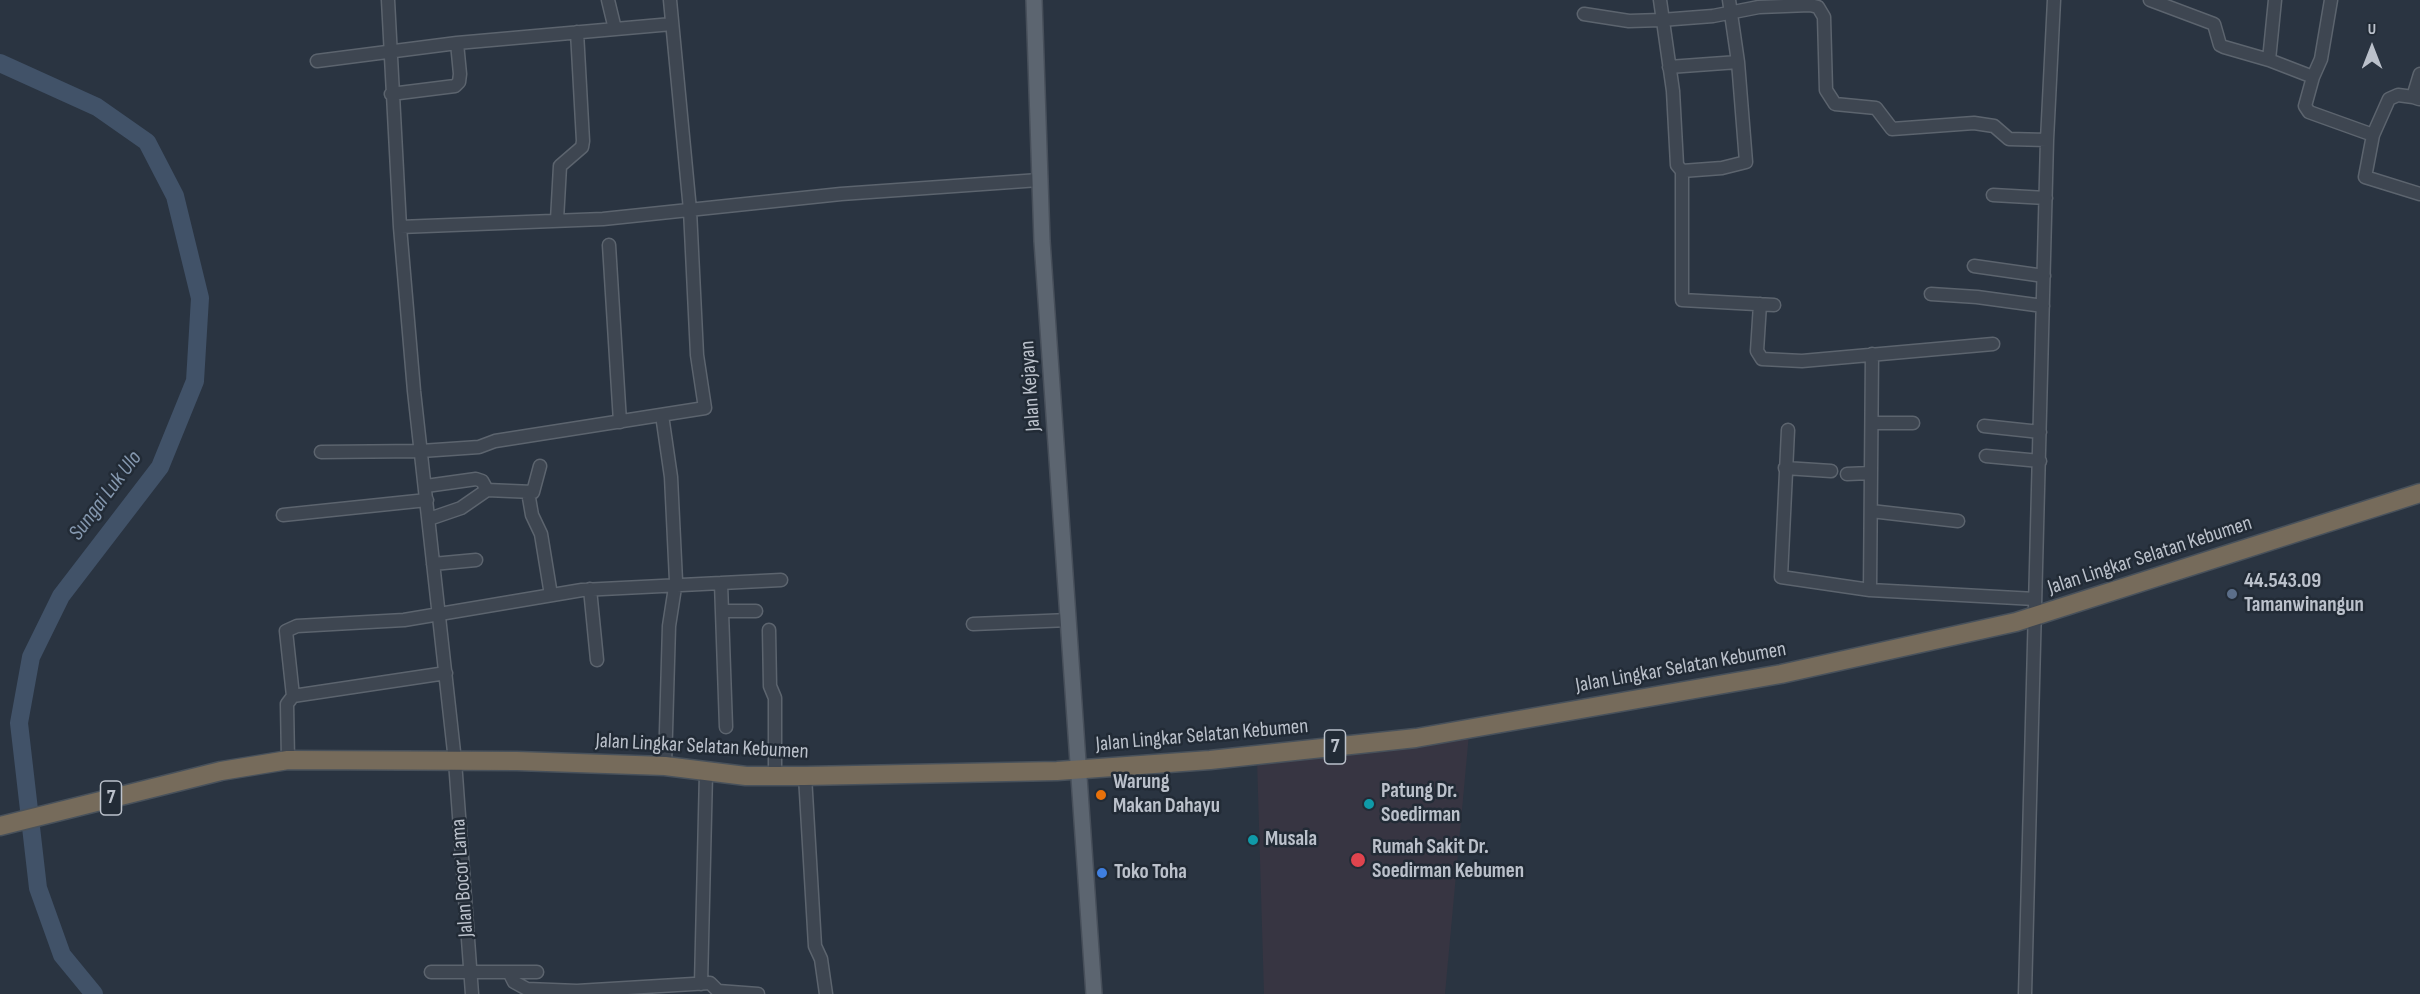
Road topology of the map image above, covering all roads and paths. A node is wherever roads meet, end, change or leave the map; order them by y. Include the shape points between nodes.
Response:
1 (388, 0) edge
2 (608, 0) edge
3 (670, 0) edge
4 (1034, 0) edge
5 (1660, 0) edge
6 (2054, 0) edge
7 (2150, 0) edge
8 (2275, 0) edge
9 (2331, 0) edge
10 (1730, 6) edge
11 (1584, 14) dead end
12 (1661, 20) junction
13 (672, 24) junction
14 (615, 29) junction
15 (577, 32) junction
16 (457, 43) junction
17 (389, 53) junction
18 (2269, 60) junction
19 (317, 61) dead end
20 (1738, 62) junction
21 (1669, 67) junction
22 (2420, 74) edge
23 (2313, 77) junction
24 (391, 94) junction
25 (2417, 98) edge
26 (2373, 135) junction
27 (2047, 140) junction
28 (1682, 171) junction
29 (1039, 180) junction
30 (2420, 194) edge
31 (1993, 195) dead end
32 (2046, 198) junction
33 (690, 210) junction
34 (557, 220) junction
35 (400, 227) junction
36 (609, 245) dead end
37 (1974, 266) dead end
38 (2044, 276) junction
39 (1931, 294) dead end
40 (1760, 304) junction
41 (1774, 305) dead end
42 (2043, 306) junction
43 (1992, 344) dead end
44 (1872, 354) junction
45 (662, 415) junction
46 (620, 422) junction
47 (1873, 423) junction
48 (1913, 423) dead end
49 (1984, 426) dead end
50 (1788, 430) dead end
51 (2040, 432) junction
52 (422, 451) junction
53 (321, 452) dead end
54 (1986, 456) dead end
55 (2040, 461) junction
56 (540, 466) dead end
57 (1785, 468) junction
58 (1831, 471) dead end
59 (1871, 473) junction
60 (1847, 474) dead end
61 (426, 486) junction
62 (487, 490) junction
63 (528, 492) junction
64 (2420, 493) edge
65 (427, 500) junction
66 (1871, 511) junction
67 (283, 515) dead end
68 (429, 519) junction
69 (1958, 521) dead end
70 (476, 561) dead end
71 (433, 564) junction
72 (781, 580) dead end
73 (721, 583) junction
74 (676, 584) junction
75 (590, 589) junction
76 (1869, 590) junction
77 (551, 595) junction
78 (2035, 598) junction
79 (722, 611) junction
80 (756, 611) dead end
81 (438, 615) junction
82 (2034, 617) junction
83 (1069, 620) junction
84 (974, 624) dead end
85 (769, 630) dead end
86 (597, 660) dead end
87 (446, 674) junction
88 (293, 696) junction
89 (726, 727) dead end
90 (288, 760) junction
91 (455, 761) junction
92 (665, 766) junction
93 (1079, 769) junction
94 (706, 773) junction
95 (775, 776) junction
96 (805, 776) junction
97 (0, 826) edge
98 (431, 972) dead end
99 (537, 972) dead end
100 (469, 974) junction
101 (510, 974) junction
102 (701, 984) junction
103 (472, 994) edge
104 (758, 994) edge
105 (826, 994) edge
106 (1094, 994) edge
107 (2025, 994) edge

1 - 17 street, Jalan Bocor Lama
2 - 14 street
3 - 13 street
4 - 29 main road, Jalan Kejayan
5 - 12 street
6 - 27 street
7 - 18 street via 2214,24 2220,45
8 - 18 street
9 - 23 street via 2321,59
10 - 12 street
10 - 20 street
10 - 27 street via 1818,8 1824,17 1828,96 1839,105 1876,108 1892,129 1989,124 2009,139
11 - 12 street via 1629,21
12 - 21 street
13 - 14 street
13 - 33 street
14 - 15 street
15 - 16 street
15 - 34 street via 583,141 582,147 560,166
16 - 17 street
16 - 24 street via 460,74 455,86
17 - 19 street
17 - 24 street, Jalan Bocor Lama
18 - 23 street
20 - 21 street
20 - 28 street via 1746,162
21 - 28 street via 1677,165
22 - 25 street
23 - 26 street via 2305,106 2309,112
24 - 35 street, Jalan Bocor Lama
25 - 26 street via 2398,95 2389,99
26 - 30 street via 2365,177
27 - 32 street
28 - 40 street via 1682,300
29 - 33 street via 841,194
29 - 83 main road, Jalan Kejayan
31 - 32 street
32 - 38 street
33 - 34 street
33 - 45 street via 696,351 705,402 701,410
34 - 35 street
35 - 52 street, Jalan Bocor Lama
36 - 46 street
37 - 38 street
38 - 42 street
39 - 42 street
40 - 41 street
40 - 44 street via 1756,351 1759,357 1802,361
42 - 51 street
43 - 44 street
44 - 47 street
45 - 46 street
45 - 74 street via 671,477
46 - 52 street via 495,441 479,447
47 - 48 street
47 - 59 street
49 - 51 street
50 - 57 street
51 - 55 street
52 - 53 street
52 - 61 street, Jalan Bocor Lama
54 - 55 street
55 - 78 street
56 - 63 street via 535,490
57 - 58 street
57 - 76 street via 1780,576
59 - 60 street
59 - 66 street
61 - 62 street via 476,478
61 - 65 street, Jalan Bocor Lama
62 - 63 street
62 - 68 street via 461,508
63 - 77 street via 541,534
64 - 82 highway, Jalan Lingkar Selatan Kebumen / 7
65 - 67 street
65 - 68 street, Jalan Bocor Lama
66 - 69 street
66 - 76 street
68 - 71 street, Jalan Bocor Lama
70 - 71 street
71 - 81 street, Jalan Bocor Lama
72 - 73 street
73 - 74 street
73 - 79 street
74 - 75 street
74 - 92 street via 669,626
75 - 77 street
75 - 86 street
76 - 78 street
77 - 81 street
78 - 82 street
79 - 80 street
79 - 89 street
81 - 87 street, Jalan Bocor Lama
81 - 88 street via 291,628 285,635
82 - 93 highway, Jalan Lingkar Selatan Kebumen / 7 via 1781,674 1416,738 1210,760
82 - 107 street
83 - 84 street
83 - 93 main road, Jalan Kejayan
85 - 95 street via 770,686 776,698
87 - 88 street
87 - 91 street, Jalan Bocor Lama
88 - 90 street via 287,704
90 - 91 highway, Jalan Lingkar Selatan Kebumen / 7
90 - 97 highway, Jalan Lingkar Selatan Kebumen / 7 via 221,771
91 - 92 highway, Jalan Lingkar Selatan Kebumen / 7
91 - 100 street, Jalan Bocor Lama
92 - 94 highway, Jalan Lingkar Selatan Kebumen / 7
93 - 96 highway, Jalan Lingkar Selatan Kebumen / 7
93 - 106 main road, Jalan Kejayan
94 - 95 highway, Jalan Lingkar Selatan Kebumen / 7
94 - 102 street
95 - 96 highway, Jalan Lingkar Selatan Kebumen / 7
96 - 105 street via 815,946
98 - 100 street
99 - 101 street
100 - 101 street
100 - 103 street, Jalan Bocor Lama
101 - 102 street via 514,982 527,989 588,991
102 - 104 street via 710,983 718,991

